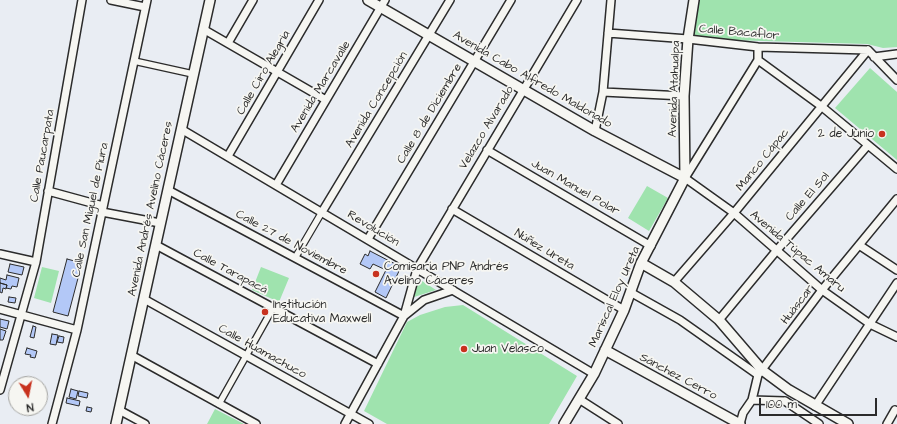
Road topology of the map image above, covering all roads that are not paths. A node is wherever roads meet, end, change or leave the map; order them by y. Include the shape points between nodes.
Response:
1 (82, 0) edge
2 (111, 0) edge
3 (210, 0) edge
4 (254, 0) edge
5 (319, 0) edge
6 (368, 0) edge
7 (450, 0) edge
8 (511, 0) edge
9 (578, 0) edge
10 (611, 0) edge
11 (694, 0) edge
12 (146, 3) edge
13 (383, 4) edge
14 (203, 29) junction
15 (608, 33) junction
16 (429, 35) junction
17 (688, 40) junction
18 (228, 43) junction
19 (758, 47) junction
20 (868, 50) junction
21 (897, 54) edge
22 (874, 57) junction
23 (758, 60) junction
24 (134, 61) junction
25 (474, 61) junction
26 (277, 71) junction
27 (193, 74) junction
28 (897, 80) edge
29 (523, 90) junction
30 (603, 92) junction
31 (684, 96) junction
32 (326, 100) junction
33 (822, 106) junction
34 (181, 129) junction
35 (595, 131) junction
36 (868, 145) junction
37 (487, 150) junction
38 (228, 156) junction
39 (897, 169) edge
40 (685, 178) junction
41 (276, 185) junction
42 (168, 190) junction
43 (48, 191) junction
44 (897, 199) edge
45 (102, 209) junction
46 (452, 209) junction
47 (322, 212) junction
48 (734, 213) junction
49 (160, 223) junction
50 (368, 239) junction
51 (156, 245) junction
52 (859, 245) junction
53 (651, 246) junction
54 (777, 250) junction
55 (0, 254) edge
56 (295, 258) junction
57 (36, 262) junction
58 (641, 263) junction
59 (417, 269) junction
60 (897, 270) edge
61 (674, 282) junction
62 (897, 283) edge
63 (453, 290) junction
64 (822, 290) junction
65 (630, 292) junction
66 (144, 299) junction
67 (273, 308) junction
68 (0, 309) edge
69 (624, 310) junction
70 (21, 315) junction
71 (404, 316) junction
72 (719, 320) junction
73 (870, 324) junction
74 (77, 330) junction
75 (897, 337) edge
76 (605, 350) junction
77 (131, 355) junction
78 (246, 356) junction
79 (378, 364) junction
80 (3, 368) edge
81 (760, 373) junction
82 (594, 374) junction
83 (0, 390) edge
84 (789, 390) junction
85 (580, 399) junction
86 (752, 400) junction
87 (785, 401) junction
88 (219, 404) junction
89 (815, 406) junction
90 (119, 410) junction
91 (894, 410) dead end
92 (351, 414) junction
93 (52, 424) edge
94 (116, 424) edge
95 (145, 424) edge
96 (256, 424) edge
97 (345, 424) edge
98 (369, 424) edge
99 (564, 424) edge
100 (618, 424) edge
101 (740, 424) edge
102 (819, 424) edge
103 (848, 424) edge
104 (887, 424) edge

1 - 43 street, Calle Paucarpata
2 - 12 street
3 - 14 street, Avenida Andrés Avelino Cáceres
4 - 18 street
5 - 26 street, Calle Ciro Alegria
6 - 13 street, Avenida Cabo Alfredo Maldonado
7 - 16 street, Avenida Concepción
8 - 25 street, Calle 8 de Diciembre
9 - 29 street, Velazco Alvarado
10 - 15 street
11 - 17 street, Avenida Atahualpa
12 - 24 street, Calle San Miguel de Piura
13 - 16 street, Avenida Cabo Alfredo Maldonado
13 - 32 street, Avenida Marcavalle
14 - 18 street
14 - 27 street, Avenida Andrés Avelino Cáceres
15 - 17 street, Calle Bacaflor
15 - 30 street
16 - 25 street, Avenida Cabo Alfredo Maldonado
16 - 47 street, Avenida Concepción
17 - 19 street, Calle Bacaflor
17 - 31 street, Avenida Atahualpa
18 - 26 street
19 - 20 street, Calle Bacaflor
19 - 23 street
20 - 22 street
20 - 33 street, Manco Cápac
21 - 22 street
22 - 28 street
23 - 33 street
23 - 40 street
24 - 27 street
24 - 45 street, Calle San Miguel de Piura
25 - 29 street, Avenida Cabo Alfredo Maldonado
25 - 50 street, Calle 8 de Diciembre
26 - 32 street
26 - 38 street, Calle Ciro Alegria
27 - 34 street, Avenida Andrés Avelino Cáceres
29 - 35 street, Avenida Cabo Alfredo Maldonado
29 - 37 street, Velazco Alvarado
30 - 31 street
30 - 35 street
31 - 40 street, Avenida Atahualpa
32 - 41 street, Avenida Marcavalle
33 - 36 street
33 - 48 street, Manco Cápac
34 - 38 street, Revolución
34 - 42 street, Avenida Andrés Avelino Cáceres
35 - 40 street, Avenida Cabo Alfredo Maldonado
36 - 39 street
36 - 54 street, Calle El Sol
37 - 46 street, Velazco Alvarado
37 - 53 street, Juan Manuel Polar
38 - 41 street, Revolución
40 - 48 street, Avenida Túpac Amaru
40 - 53 street, Mariscal Eloy Ureta
41 - 47 street, Revolución
42 - 49 street, Avenida Andrés Avelino Cáceres
42 - 56 street, Calle 27 de Noviembre
43 - 45 street
43 - 57 street, Calle Paucarpata
44 - 52 street, Huáscar
45 - 49 street
45 - 74 street, Calle San Miguel de Piura
46 - 59 street, Velazco Alvarado
46 - 69 street, Núñez Ureta
47 - 50 street, Revolución
47 - 56 street
48 - 54 street, Avenida Túpac Amaru
48 - 61 street, Manco Cápac
49 - 51 street, Avenida Andrés Avelino Cáceres
50 - 59 street, Revolución
51 - 66 street, Avenida Andrés Avelino Cáceres
51 - 67 street, Calle Tarapacá
52 - 60 street
52 - 64 street, Huáscar
53 - 58 street, Mariscal Eloy Ureta
54 - 64 street, Avenida Túpac Amaru
54 - 72 street, Calle El Sol
55 - 57 street
56 - 71 street, Calle 27 de Noviembre
57 - 70 street, Calle Paucarpata
58 - 61 street
58 - 65 street, Mariscal Eloy Ureta
59 - 63 street, Revolución
59 - 71 street, Velazco Alvarado
61 - 72 street
62 - 73 street
63 - 71 street via 424,300
63 - 82 street, Revolución
64 - 73 street, Avenida Túpac Amaru
64 - 81 street, Huáscar
65 - 69 street, Mariscal Eloy Ureta
65 - 81 street via 680,320
66 - 77 street, Avenida Andrés Avelino Cáceres
66 - 78 street, Calle Huamachuco
67 - 78 street
67 - 79 street, Calle Tarapacá
68 - 70 street
69 - 76 street, Mariscal Eloy Ureta
70 - 74 street
70 - 80 street, Calle Paucarpata
71 - 79 street
72 - 81 street
73 - 75 street, Avenida Túpac Amaru
73 - 89 street
74 - 93 street, Calle San Miguel de Piura
76 - 82 street, Mariscal Eloy Ureta
76 - 101 street, Sánchez Cerro
77 - 88 street
77 - 90 street, Avenida Andrés Avelino Cáceres
78 - 88 street
78 - 92 street, Calle Huamachuco
79 - 92 street
80 - 83 street, Calle Paucarpata
81 - 84 street
81 - 86 street
82 - 85 street, Mariscal Eloy Ureta
84 - 87 street
84 - 89 street
85 - 99 street, Mariscal Eloy Ureta
85 - 100 street
86 - 87 street
86 - 101 street via 743,413
87 - 102 street
88 - 96 street
89 - 103 street
90 - 94 street, Avenida Andrés Avelino Cáceres
90 - 95 street
91 - 104 street
92 - 97 street
92 - 98 street, Calle Huamachuco

